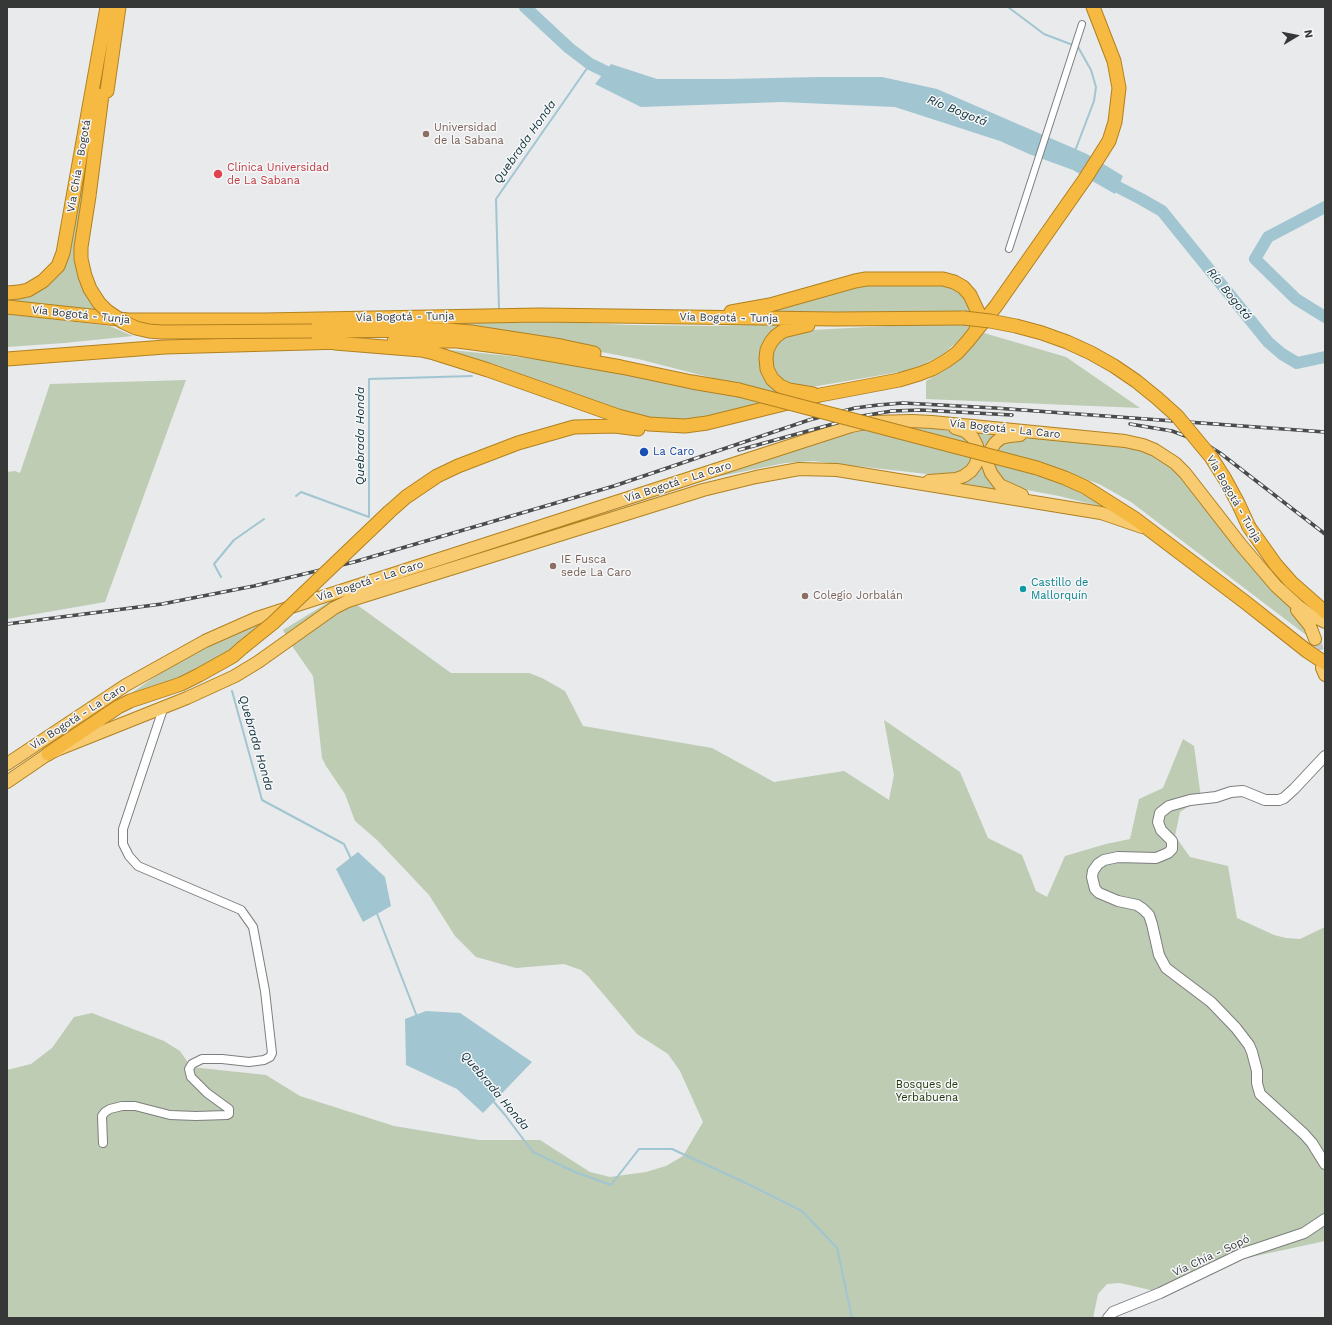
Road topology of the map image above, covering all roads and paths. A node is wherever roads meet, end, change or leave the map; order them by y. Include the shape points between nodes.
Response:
1 (107, 7) edge
2 (118, 7) edge
3 (1093, 7) edge
4 (1082, 24) dead end
5 (1009, 249) dead end
6 (7, 292) edge
7 (7, 307) edge
8 (659, 317) junction
9 (835, 319) junction
10 (975, 332) junction
11 (335, 343) junction
12 (7, 359) edge
13 (740, 390) junction
14 (820, 395) junction
15 (932, 422) junction
16 (685, 426) junction
17 (1083, 437) junction
18 (912, 482) junction
19 (1047, 504) junction
20 (1151, 531) junction
21 (1280, 589) junction
22 (1325, 612) edge
23 (1325, 622) edge
24 (1315, 639) tunnel mouth
25 (1324, 669) edge
26 (164, 706) junction
27 (48, 754) junction
28 (1325, 756) edge
29 (7, 764) edge
30 (7, 782) edge
31 (103, 1142) dead end
32 (1325, 1164) edge
33 (1325, 1219) edge
34 (1108, 1318) edge

1 - 6 highway, Vía Chía - Bogotá via 64,253 58,266 43,281 28,290
2 - 13 highway, bridge via 95,142 81,259 90,289 99,303 123,322 136,328 162,332 448,330 493,334 642,363
3 - 10 highway via 1114,61 1119,88 1115,122 1110,137 1085,179
4 - 5 street
7 - 8 highway, Vía Bogotá - Tunja via 128,320 540,315
8 - 9 highway, Vía Bogotá - Tunja
8 - 10 highway via 747,310 866,279 929,278 954,282 970,294 978,312
9 - 14 highway via 783,331 776,336 767,350 767,369 772,379 780,386
9 - 22 highway, Vía Bogotá - Tunja, bridge via 964,318 990,321 1048,335 1114,366 1177,416 1211,457 1229,485 1249,528 1271,559 1291,582
10 - 14 highway via 968,342 946,361 919,374
11 - 12 highway, Vía Bogotá - Tunja via 172,347
11 - 13 highway, Vía Bogotá - Tunja via 409,340 479,344 587,361
11 - 16 highway via 434,353 618,416 649,424
13 - 20 highway, Vía Bogotá - Tunja, bridge via 1037,468 1085,487
14 - 16 highway via 714,422
15 - 17 main road, Vía Bogotá - La Caro
15 - 18 main road via 958,428 973,438 978,454 976,464 971,471 956,479
15 - 29 main road, Vía Bogotá - La Caro via 870,422 851,426 264,615 204,641 126,685
16 - 27 highway, bridge via 644,429 615,426 574,427 490,453 437,476 406,497 274,623 233,656 181,684 118,707
17 - 19 main road via 1010,436 1001,438 990,451 988,465 991,474 1000,485
17 - 21 main road, Vía Bogotá - La Caro via 1138,444 1155,450 1175,463
18 - 19 main road, Vía Bogotá - La Caro
18 - 26 main road, Vía Bogotá - La Caro via 837,470 799,469 756,476 703,490 348,601 235,676
19 - 20 main road, Vía Bogotá - La Caro via 1101,513
20 - 25 highway, Vía Bogotá - Tunja via 1307,651
21 - 23 main road, Vía Bogotá - La Caro via 1298,606
21 - 24 main road via 1306,620
26 - 27 main road, Vía Bogotá - La Caro
26 - 31 street via 123,829 123,844 138,866 241,910 253,927 265,991 272,1053 264,1060 249,1062 202,1059 192,1064 189,1069 191,1077 207,1094 229,1108 229,1114 170,1115 135,1106 122,1106 110,1109 102,1116
27 - 30 main road, Vía Bogotá - La Caro
28 - 32 street via 1294,789 1279,800 1265,800 1243,791 1169,806 1160,813 1158,822 1161,830 1172,841 1172,849 1168,853 1156,858 1118,857 1104,860 1093,871 1092,877 1098,893 1137,905 1149,915 1159,954 1166,968 1211,1002 1236,1028 1250,1046 1260,1094 1304,1134
33 - 34 street, Vía Chía - Sopó via 1304,1233 1241,1254 1160,1293 1113,1312

